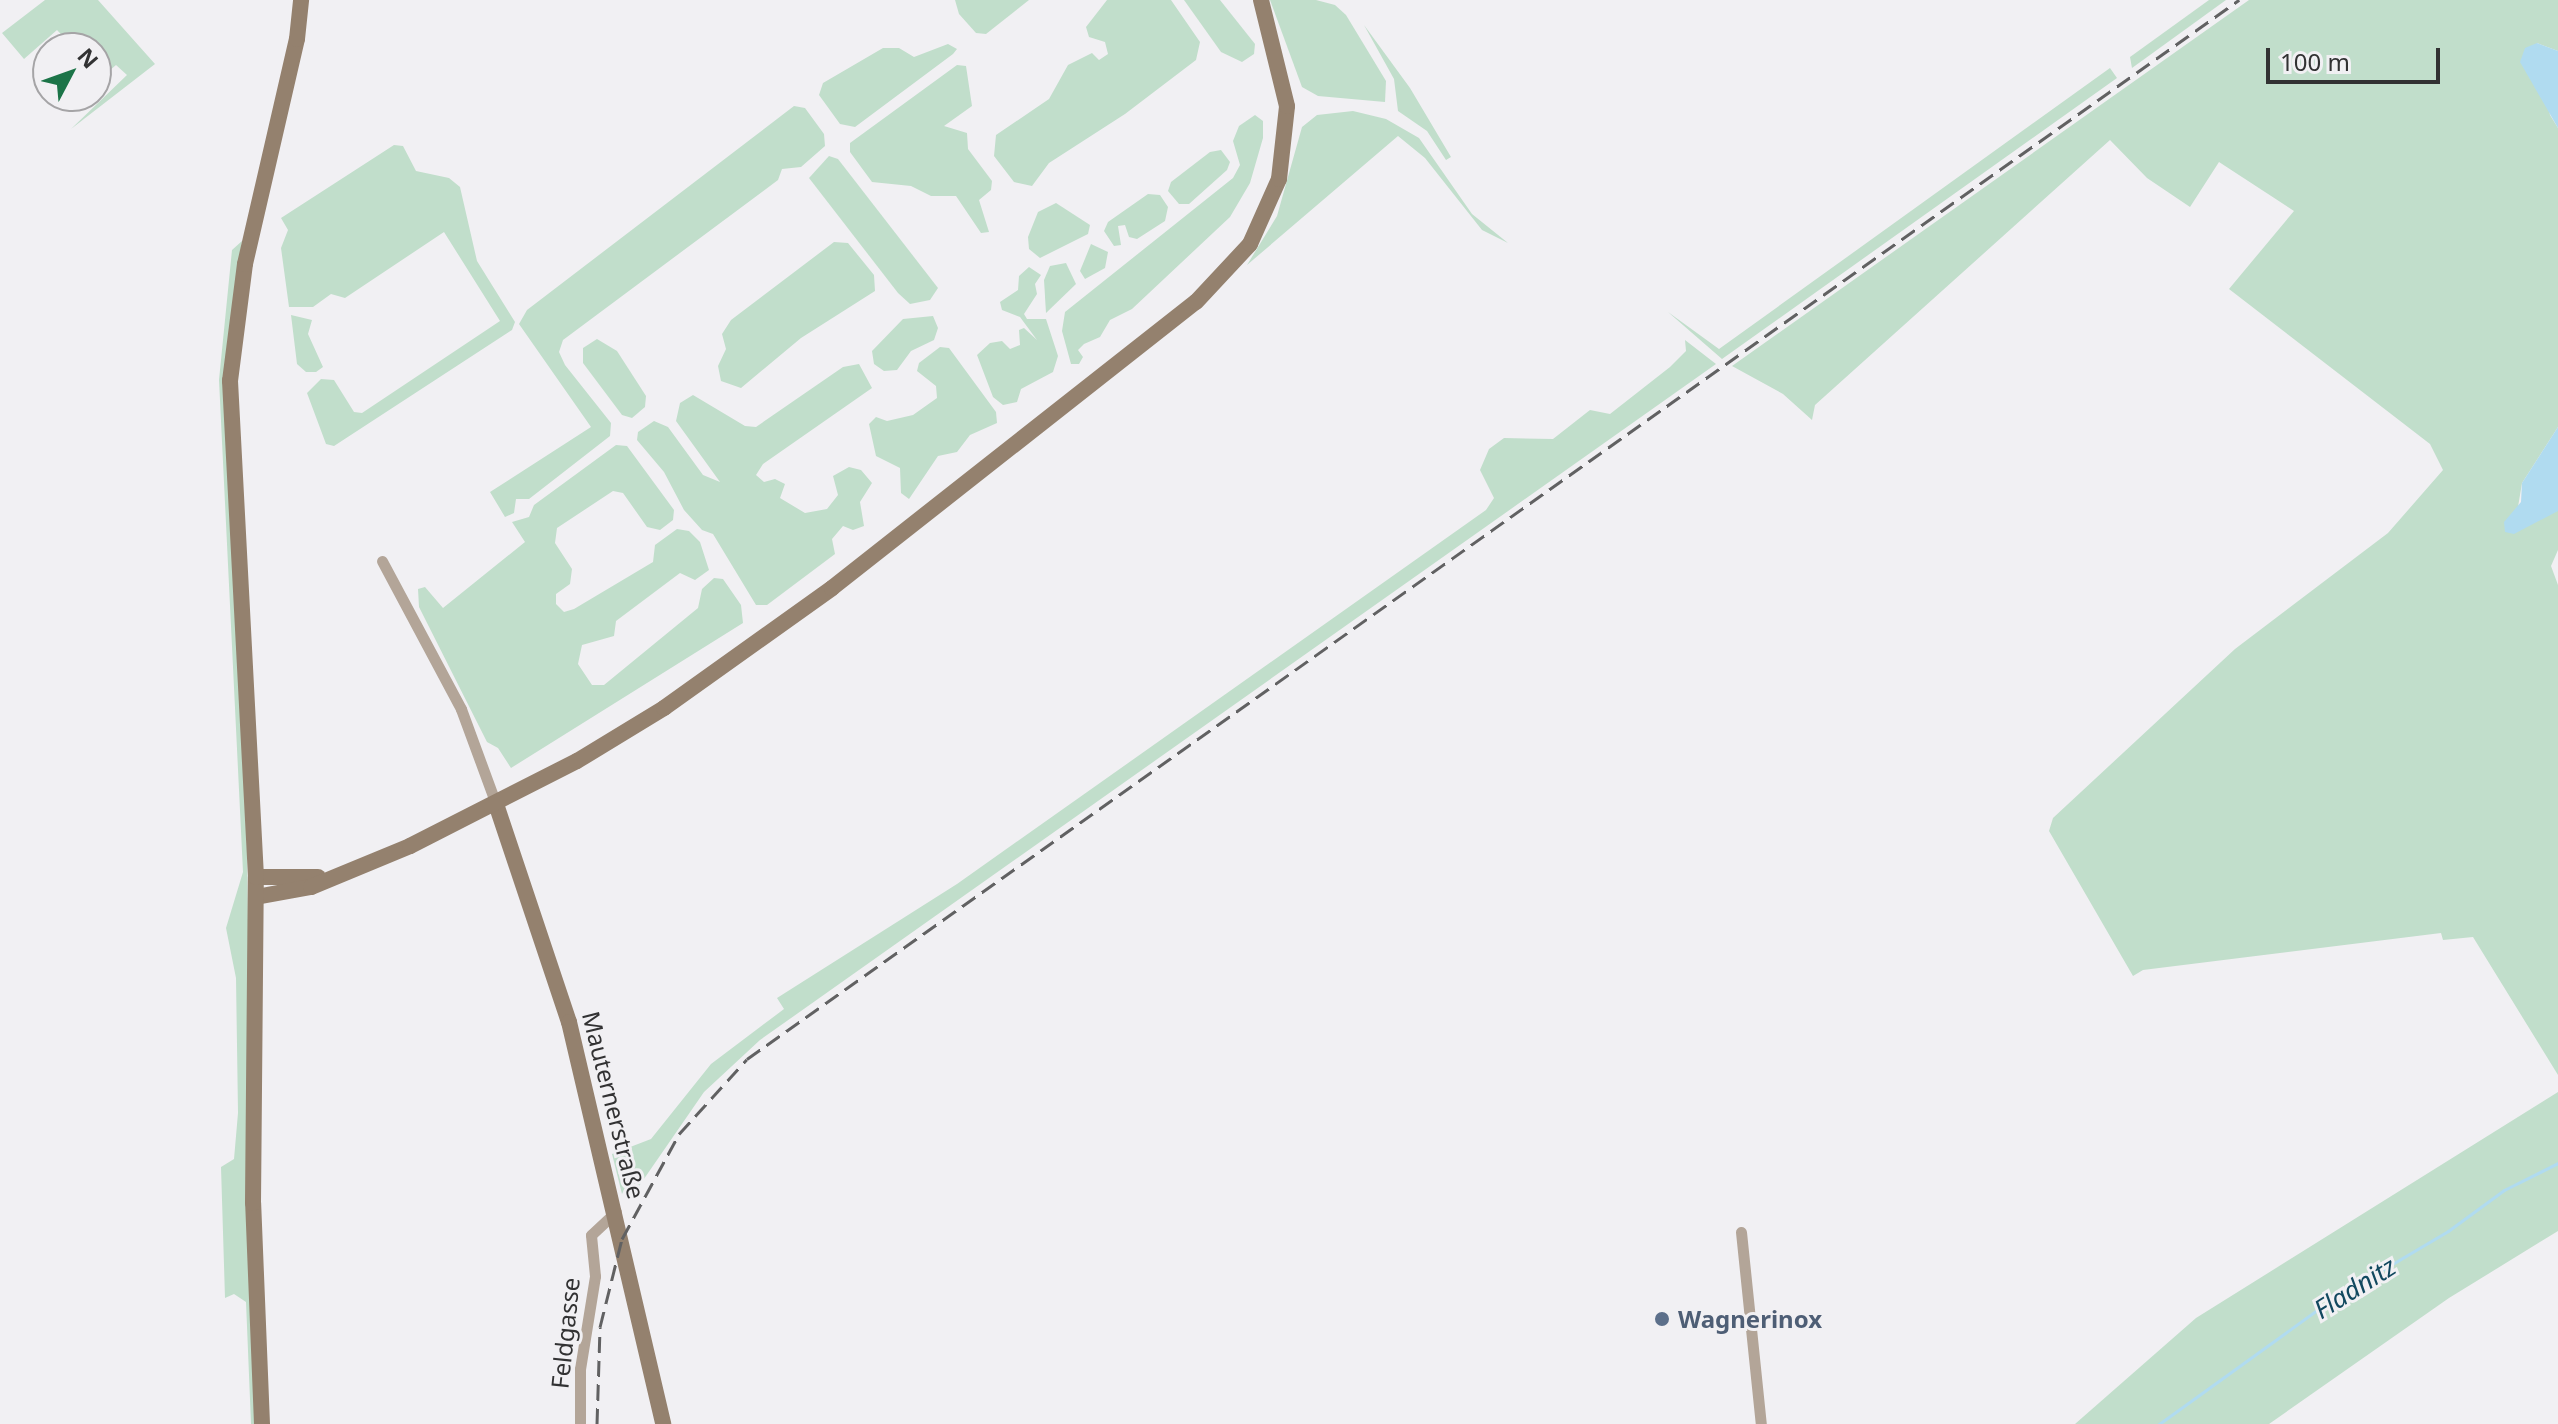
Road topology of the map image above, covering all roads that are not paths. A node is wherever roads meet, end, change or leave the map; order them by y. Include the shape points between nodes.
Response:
1 (301, 0) edge
2 (1261, 0) edge
3 (382, 561) dead end
4 (496, 804) junction
5 (347, 871) junction
6 (256, 877) junction
7 (256, 897) junction
8 (616, 1212) junction
9 (1741, 1232) dead end
10 (262, 1424) edge
11 (580, 1424) edge
12 (663, 1424) edge
13 (1761, 1424) edge

1 - 6 main road via 297,39 245,264 230,381
2 - 4 main road via 1287,106 1284,150 1267,213 1223,278 750,649 652,715
3 - 4 street via 461,709
4 - 5 main road
4 - 8 main road, Mauternerstraße via 569,1022
5 - 6 main road via 310,878
5 - 7 main road via 311,887
6 - 7 main road
7 - 10 main road via 253,1203
8 - 11 street, Feldgasse via 591,1235 595,1276 580,1369
8 - 12 main road, Mauternerstraße via 648,1375
9 - 13 street

